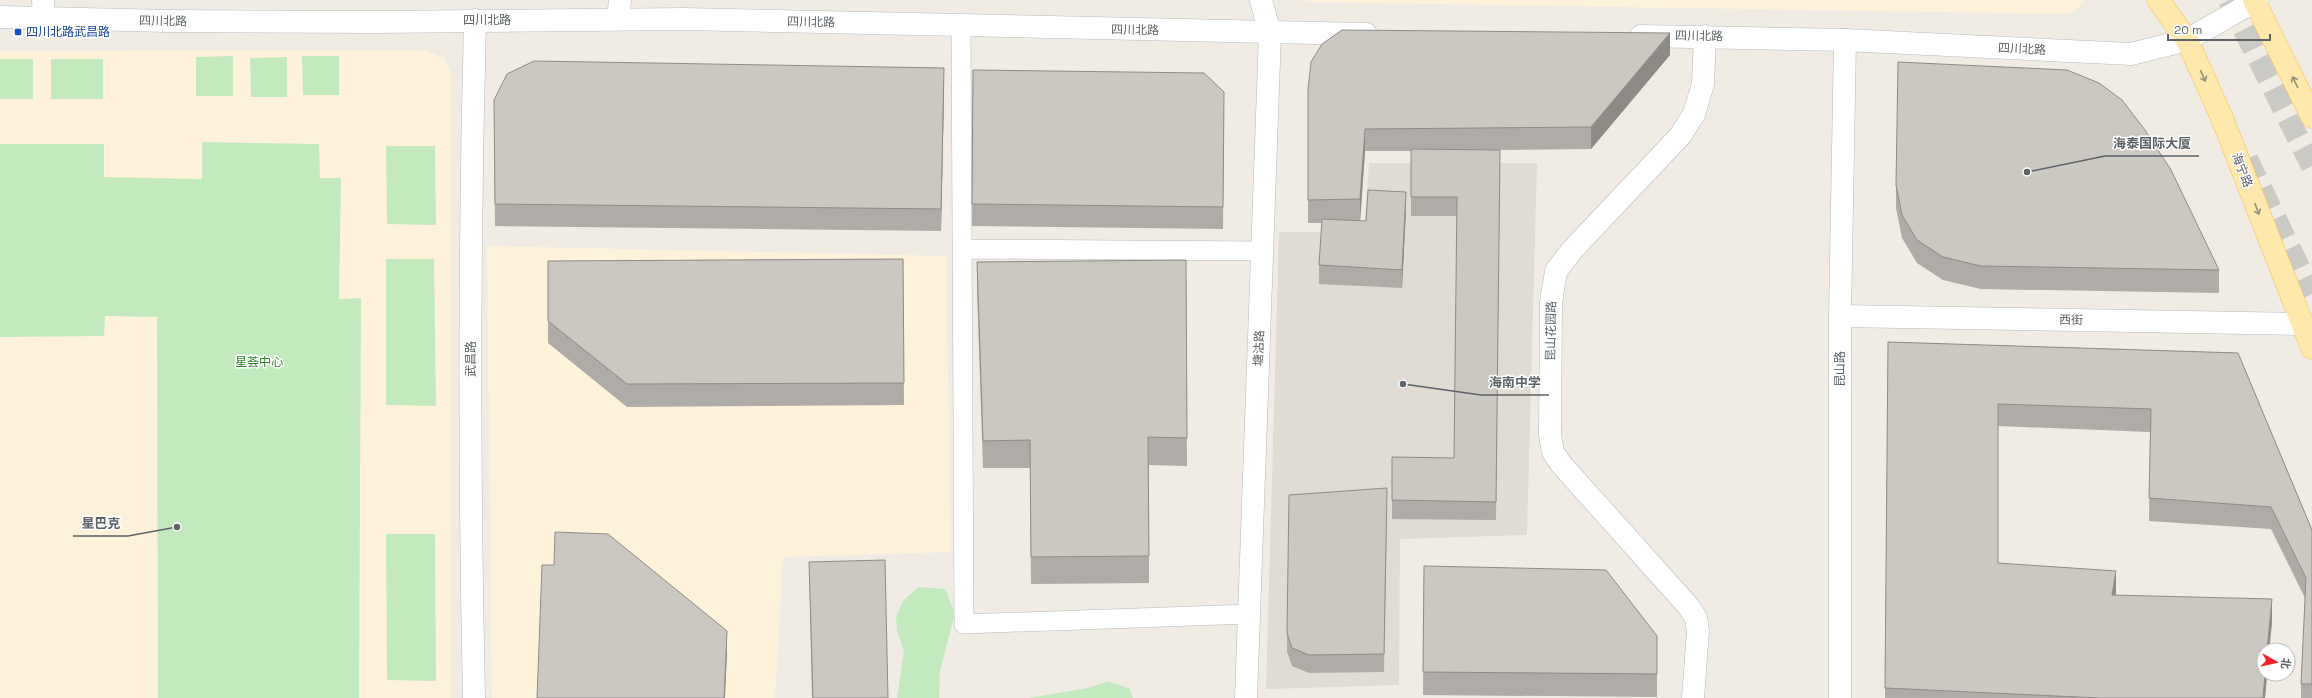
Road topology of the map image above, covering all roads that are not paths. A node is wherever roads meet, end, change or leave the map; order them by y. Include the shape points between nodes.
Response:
1 (1261, 0) edge
2 (2158, 0) edge
3 (2255, 0) edge
4 (44, 9) edge
5 (619, 9) edge
6 (0, 17) edge
7 (475, 20) junction
8 (961, 26) junction
9 (1270, 33) junction
10 (1389, 34) edge
11 (1618, 35) edge
12 (1705, 36) junction
13 (1845, 40) junction
14 (2187, 40) junction
15 (2312, 117) edge
16 (962, 250) junction
17 (1262, 251) junction
18 (1840, 316) junction
19 (2302, 324) junction
20 (2312, 348) edge
21 (1250, 614) junction
22 (474, 698) edge
23 (1246, 698) edge
24 (1693, 698) edge
25 (1840, 698) edge

1 - 9 street, 塘沽路
2 - 14 main road, 海宁路
3 - 14 street, 四川北路
15 -> 3 main road
4 - 6 street, 四川北路
4 - 7 street, 四川北路 via 236,21
5 - 7 street, 四川北路 via 588,21
5 - 8 street, 四川北路
7 - 22 street, 武昌路 via 470,503
8 - 9 street, 四川北路
8 - 16 lane
9 - 10 street, 四川北路
9 - 17 street, 塘沽路
11 - 12 street, 四川北路
12 - 13 street, 四川北路
12 - 24 street, 昆山花园路 via 1703,84 1694,114 1680,136 1573,249 1556,271 1551,302 1550,435 1553,452 1696,618 1698,631
13 - 14 street, 四川北路 via 2131,54
13 - 18 street, 昆山路
14 -> 19 main road, 海宁路 via 2222,118
16 - 17 lane
16 - 21 lane via 964,624
17 - 21 street, 塘沽路
18 - 19 street, 西街
18 - 25 street, 昆山路
19 - 20 main road, 海宁路
21 - 23 street, 塘沽路

